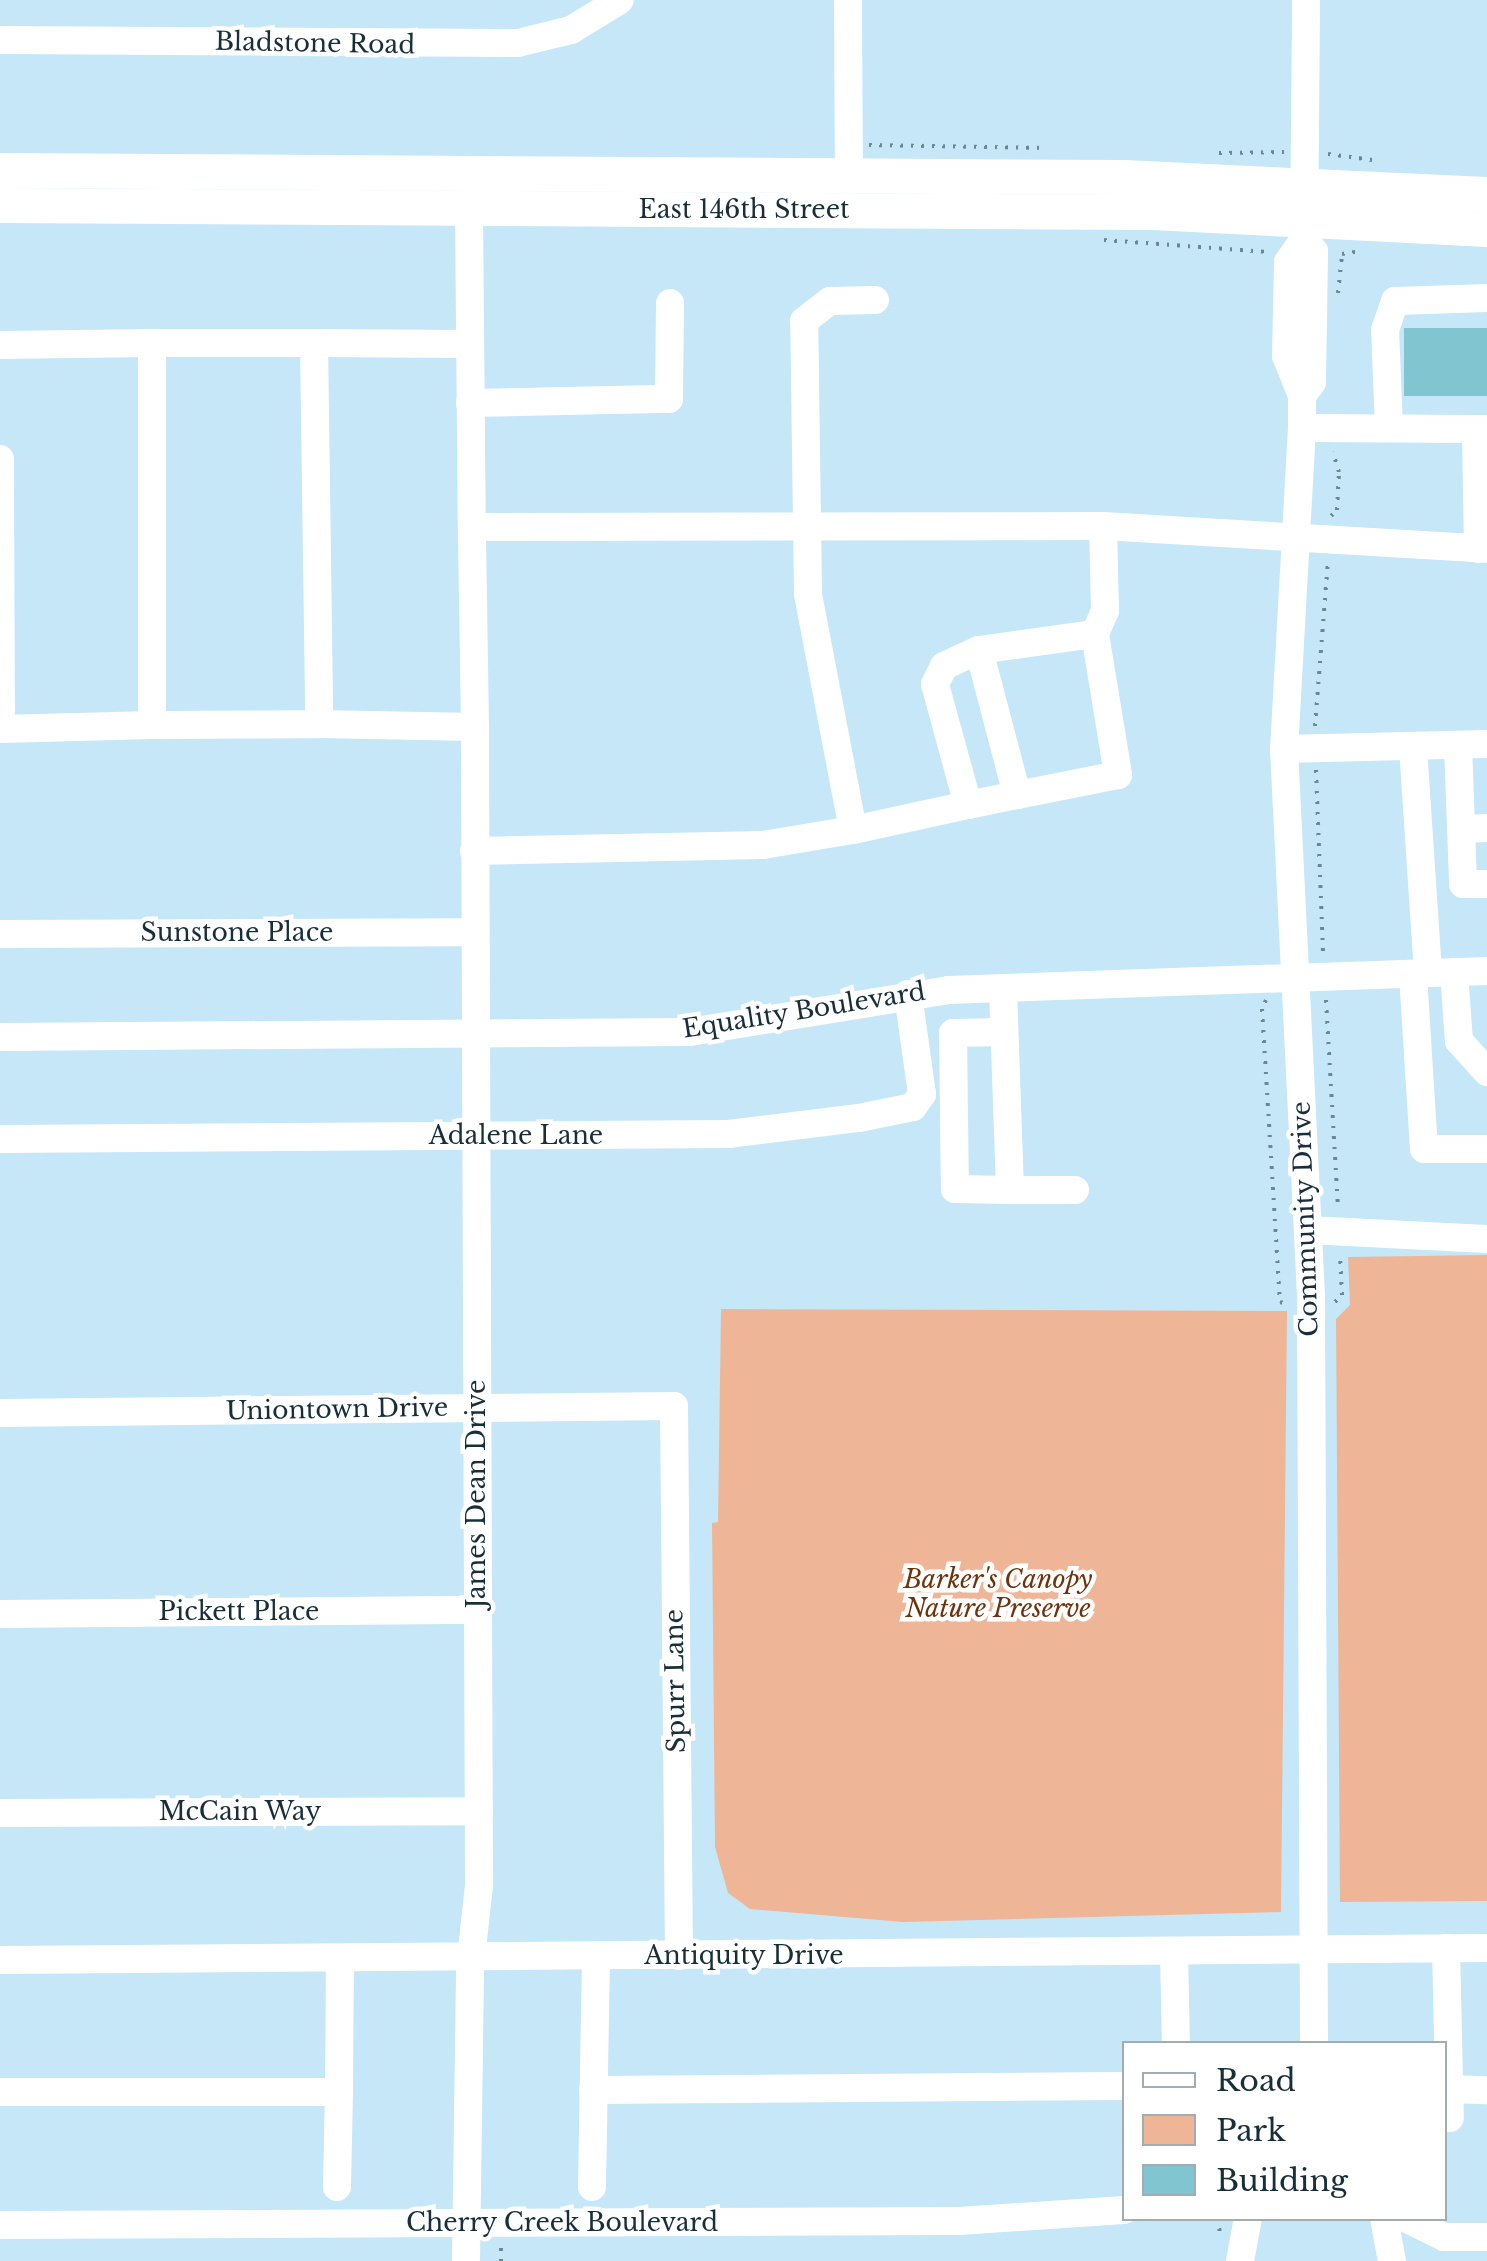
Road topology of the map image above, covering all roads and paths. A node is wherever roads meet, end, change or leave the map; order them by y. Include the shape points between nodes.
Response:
1 (620, 0) edge
2 (848, 0) edge
3 (1306, 0) edge
4 (0, 40) edge
5 (0, 170) edge
6 (848, 175) junction
7 (1487, 194) edge
8 (0, 205) edge
9 (469, 208) junction
10 (1304, 213) junction
11 (1487, 230) edge
12 (1487, 298) edge
13 (875, 300) dead end
14 (670, 303) dead end
15 (152, 343) junction
16 (314, 343) junction
17 (470, 344) junction
18 (0, 345) edge
19 (470, 403) junction
20 (1302, 428) junction
21 (1389, 428) junction
22 (1482, 429) edge
23 (0, 459) edge
24 (806, 526) junction
25 (1103, 526) junction
26 (472, 527) junction
27 (1299, 537) junction
28 (1482, 549) edge
29 (1096, 634) junction
30 (978, 650) junction
31 (319, 724) junction
32 (152, 725) junction
33 (475, 727) junction
34 (1, 729) edge
35 (1487, 744) edge
36 (1458, 745) junction
37 (1413, 746) junction
38 (1284, 749) junction
39 (1016, 796) junction
40 (968, 804) junction
41 (1474, 829) edge
42 (853, 830) junction
43 (474, 851) junction
44 (1487, 884) edge
45 (474, 932) junction
46 (0, 934) edge
47 (1487, 971) edge
48 (1431, 973) junction
49 (1294, 980) junction
50 (1003, 990) junction
51 (908, 994) junction
52 (1004, 1032) junction
53 (475, 1033) junction
54 (0, 1037) edge
55 (1487, 1072) edge
56 (475, 1136) junction
57 (0, 1139) edge
58 (1487, 1149) edge
59 (1010, 1190) junction
60 (1075, 1190) dead end
61 (1308, 1230) junction
62 (1487, 1239) edge
63 (674, 1406) joint
64 (476, 1408) junction
65 (0, 1413) edge
66 (478, 1610) junction
67 (0, 1614) edge
68 (479, 1811) junction
69 (0, 1813) edge
70 (1446, 1948) junction
71 (1487, 1948) edge
72 (1314, 1951) junction
73 (1174, 1952) junction
74 (679, 1956) junction
75 (596, 1957) junction
76 (471, 1958) junction
77 (340, 1959) junction
78 (0, 1960) edge
79 (1176, 2041) edge
80 (1314, 2041) edge
81 (1122, 2086) edge
82 (594, 2090) junction
83 (1487, 2090) edge
84 (0, 2092) edge
85 (338, 2092) junction
86 (337, 2187) dead end
87 (592, 2187) dead end
88 (1122, 2210) edge
89 (1219, 2221) edge
90 (1246, 2221) edge
91 (1385, 2221) edge
92 (1412, 2221) edge
93 (466, 2224) junction
94 (0, 2225) edge
95 (1487, 2236) edge
96 (1229, 2255) edge
97 (466, 2261) edge
98 (1392, 2261) edge

1 - 4 street, Bladstone Road via 572,30 505,44
2 - 6 street
3 - 10 street, Community Drive
5 - 6 main road, East 146th Street
6 - 10 main road, East 146th Street
7 - 10 main road, East 146th Street
8 - 9 main road, East 146th Street
9 - 10 main road, East 146th Street
9 - 17 street, James Dean Drive
10 - 11 main road, East 146th Street
10 - 20 street, Community Drive via 1288,262 1286,356 1302,396
12 - 21 street via 1395,301 1386,330
13 - 24 street via 830,301 804,321
14 - 19 street via 668,399
15 - 16 street
15 - 18 street
15 - 32 street
16 - 17 street
16 - 31 street
17 - 19 street, James Dean Drive
19 - 26 street, James Dean Drive
20 - 21 street
20 - 27 street, Community Drive
21 - 22 street
22 - 28 street
23 - 34 street
24 - 25 street
24 - 26 street
24 - 42 street via 808,593
25 - 27 street
25 - 29 street via 1105,610
26 - 33 street, James Dean Drive
27 - 28 street
27 - 38 street, Community Drive
29 - 30 street
29 - 39 street via 1118,776
30 - 39 street
30 - 40 street via 944,666 935,684
31 - 32 street
31 - 33 street
32 - 34 street
33 - 43 street, James Dean Drive
35 - 36 street
36 - 37 street
36 - 41 street
37 - 38 street
37 - 48 street
38 - 49 street, Community Drive
39 - 40 street
40 - 42 street
41 - 44 street via 1464,884
42 - 43 street via 763,845
43 - 45 street, James Dean Drive
45 - 46 street, Sunstone Place
45 - 53 street, James Dean Drive
47 - 48 street, Equality Boulevard
48 - 49 street, Equality Boulevard
48 - 55 street via 1459,1041
48 - 58 street via 1424,1149
49 - 50 street, Equality Boulevard
49 - 61 street, Community Drive
50 - 51 street, Equality Boulevard
50 - 52 street
51 - 53 street, Equality Boulevard via 690,1032
51 - 56 street, Adalene Lane via 922,1072 922,1094 913,1106 728,1134
52 - 59 street
52 - 59 street via 953,1033 955,1189
53 - 54 street, Equality Boulevard
53 - 56 street, James Dean Drive
56 - 57 street, Adalene Lane
56 - 64 street, James Dean Drive
59 - 60 street
61 - 62 street
61 - 72 street, Community Drive
63 - 64 street, Uniontown Drive
63 - 74 street, Spurr Lane
64 - 65 street, Uniontown Drive
64 - 66 street, James Dean Drive
66 - 67 street, Pickett Place
66 - 68 street, James Dean Drive
68 - 69 street, McCain Way
68 - 76 street, James Dean Drive
70 - 71 street, Antiquity Drive
70 - 72 street, Antiquity Drive
70 - 83 street via 1449,2103
72 - 73 street, Antiquity Drive
72 - 80 street, Community Drive
73 - 74 street, Antiquity Drive
73 - 79 street
74 - 75 street, Antiquity Drive
75 - 76 street, Antiquity Drive
75 - 82 street
76 - 77 street, Antiquity Drive
76 - 93 street, James Dean Drive
77 - 78 street, Antiquity Drive
77 - 85 street
81 - 82 street
82 - 87 street
84 - 85 street
85 - 86 street
88 - 93 street, Cherry Creek Boulevard via 958,2221
89 - 96 path
90 - 96 street
91 - 98 street
92 - 95 street via 1444,2237
93 - 94 street, Cherry Creek Boulevard
93 - 97 street, James Dean Drive

